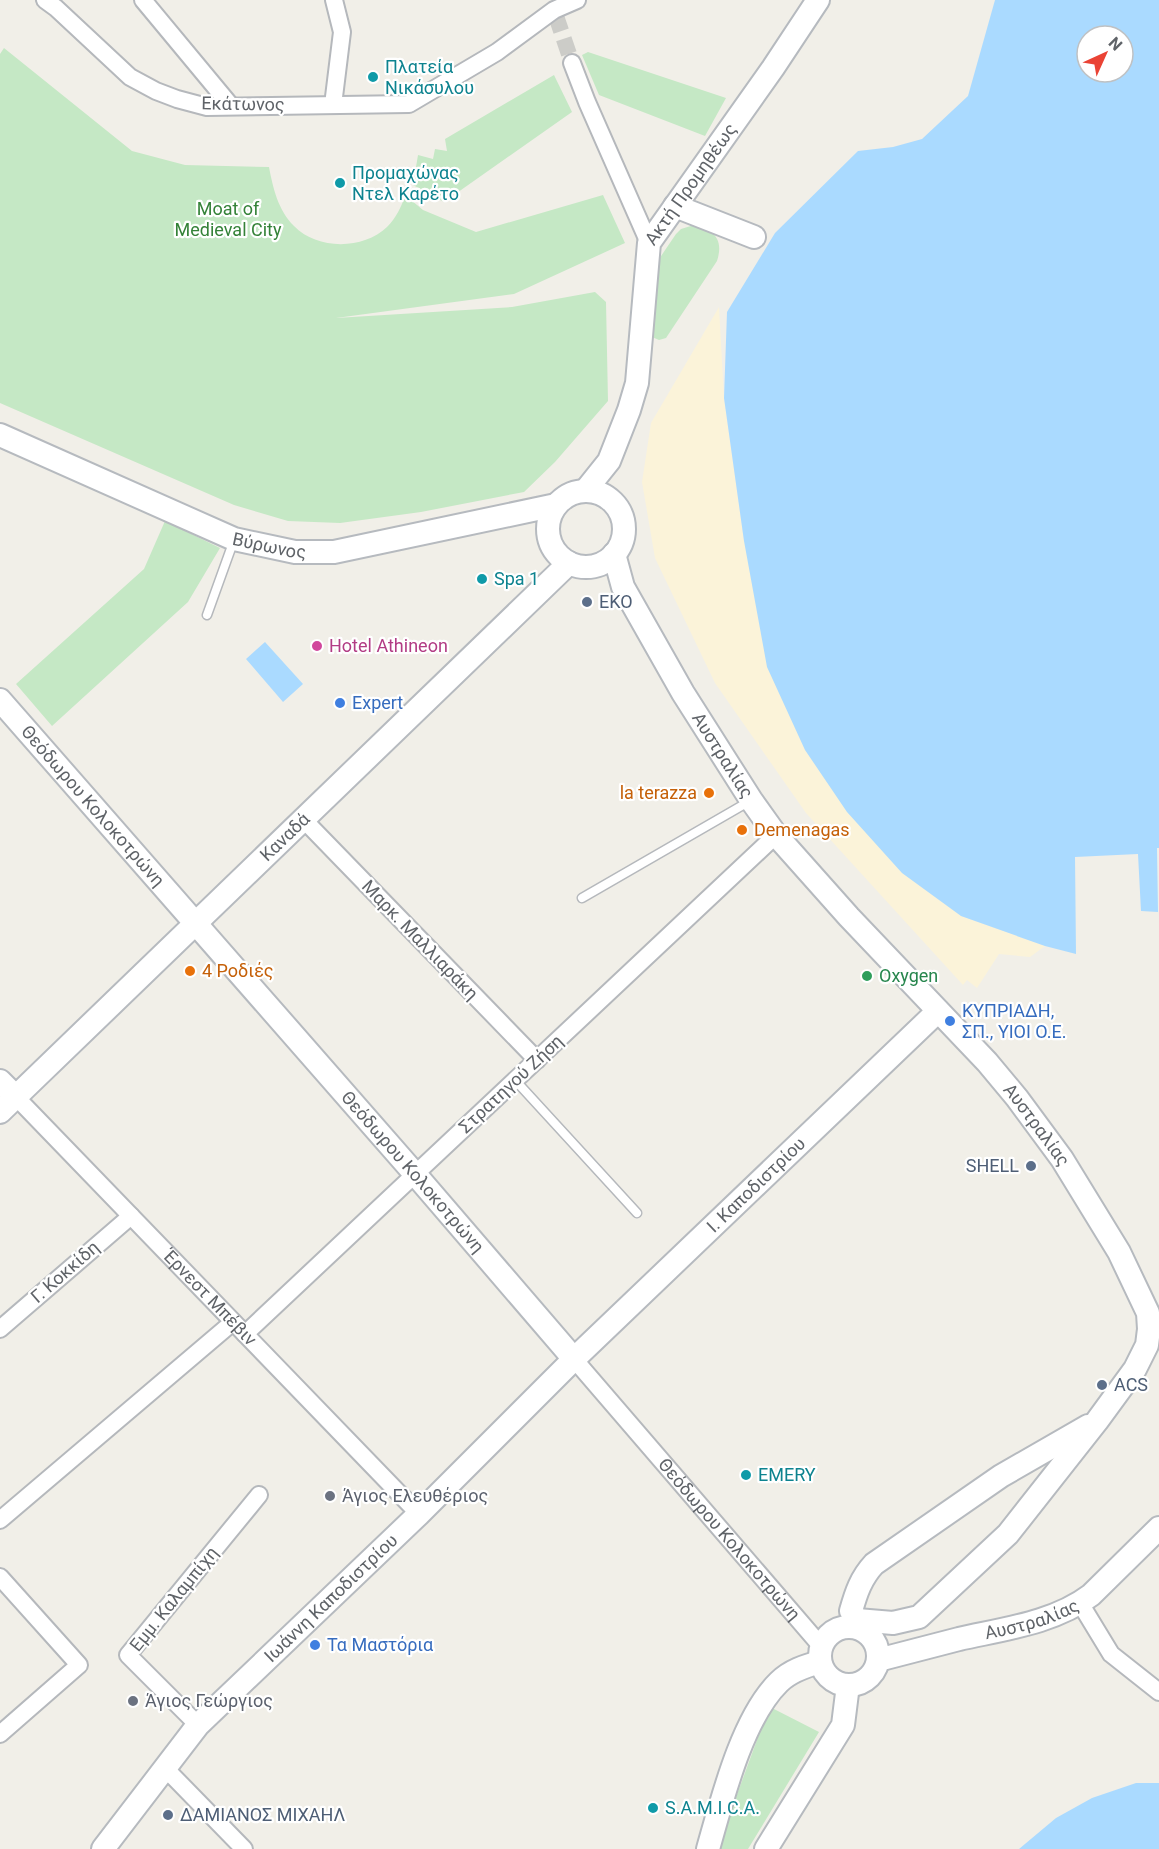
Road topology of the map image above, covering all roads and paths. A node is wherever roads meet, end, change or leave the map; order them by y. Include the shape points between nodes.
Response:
1 (45, 0) edge
2 (143, 0) edge
3 (334, 0) edge
4 (577, 0) edge
5 (818, 0) edge
6 (553, 9) edge
7 (572, 63) tunnel mouth
8 (333, 105) junction
9 (231, 106) junction
10 (675, 206) junction
11 (754, 237) dead end
12 (649, 243) junction
13 (0, 435) edge
14 (609, 461) junction
15 (585, 491) junction
16 (608, 498) junction
17 (556, 505) junction
18 (234, 539) junction
19 (614, 554) junction
20 (568, 563) junction
21 (593, 567) junction
22 (623, 587) junction
23 (207, 615) dead end
24 (0, 700) edge
25 (751, 800) junction
26 (304, 820) junction
27 (777, 835) junction
28 (582, 898) dead end
29 (196, 923) junction
30 (938, 1011) junction
31 (537, 1060) junction
32 (515, 1080) junction
33 (5, 1097) edge
34 (415, 1174) junction
35 (637, 1213) dead end
36 (131, 1216) junction
37 (233, 1322) junction
38 (0, 1329) edge
39 (1154, 1330) edge
40 (245, 1334) junction
41 (1159, 1356) edge
42 (574, 1359) junction
43 (1130, 1377) junction
44 (1097, 1421) junction
45 (259, 1495) dead end
46 (419, 1514) junction
47 (0, 1520) edge
48 (1159, 1528) edge
49 (0, 1577) edge
50 (1080, 1603) junction
51 (853, 1623) junction
52 (820, 1654) junction
53 (878, 1659) junction
54 (848, 1685) junction
55 (1159, 1692) edge
56 (198, 1725) junction
57 (0, 1734) edge
58 (164, 1767) junction
59 (102, 1849) edge
60 (244, 1849) edge
61 (708, 1849) edge
62 (766, 1849) edge

1 - 9 street, Εκάτωνος via 130,77 177,99 207,107
2 - 9 street
3 - 8 street via 342,32
4 - 6 street, Εκάτωνος
5 - 10 street, Ακτή Προμηθέως
6 - 8 street, Εκάτωνος via 497,52 409,104
7 - 12 street
8 - 9 street, Εκάτωνος
10 - 11 street
10 - 12 street, Ακτή Προμηθέως
12 - 14 street, Ακτή Προμηθέως via 637,383
13 - 18 street, Βύρωνος
14 - 15 street
14 - 16 street
15 - 16 street
15 - 17 street
16 - 19 street via 623,519 621,544
17 - 18 street, Βύρωνος via 334,552 295,552
17 - 20 street via 548,533 558,556
18 - 23 lane
19 - 21 street
19 - 22 street
20 - 21 street
20 - 26 street, Καναδά
21 - 22 street
22 - 25 street, Αυστραλίας via 683,693
24 - 29 street, Θεόδωρου Κολοκοτρώνη
25 - 27 street, Αυστραλίας
25 - 28 lane
26 - 29 street, Καναδά
26 - 31 street, Μαρκ. Μαλλιαράκη
27 - 30 street, Αυστραλίας
27 - 31 street, Στρατηγού Ζήση
29 - 33 street, Καναδά
29 - 34 street, Θεόδωρου Κολοκοτρώνη
30 - 39 street, Αυστραλίας via 1004,1082 1062,1159 1119,1252
30 - 42 street, Ι. Καποδιστρίου
31 - 32 street, Στρατηγού Ζήση
32 - 34 street, Στρατηγού Ζήση
32 - 35 lane
33 - 36 street, Έρνεστ Μπέβιν
34 - 40 street, Στρατηγού Ζήση
34 - 42 street, Θεόδωρου Κολοκοτρώνη
36 - 37 street, Έρνεστ Μπέβιν
36 - 38 street, Γ. Κοκκίδη
37 - 40 street, Έρνεστ Μπέβιν
37 - 47 street
39 - 43 street, Αυστραλίας
40 - 46 street, Έρνεστ Μπέβιν
41 - 43 street
42 - 46 street, Ιωάννη Καποδιστρίου
42 - 52 street, Θεόδωρου Κολοκοτρώνη
43 - 44 street, Αυστραλίας
44 - 51 street via 1001,1476 874,1564 857,1590
44 - 51 street, Αυστραλίας via 1008,1534 919,1617 893,1623
45 - 56 street, Εμμ. Καλαμπίχη via 128,1655
46 - 56 street, Ιωάννη Καποδιστρίου
48 - 50 street, Αυστραλίας
49 - 57 street via 79,1665
50 - 53 street, Αυστραλίας via 994,1632
50 - 55 street via 1111,1653
51 - 52 street via 828,1634
51 - 53 street via 868,1633 877,1648
52 - 54 street via 822,1669 828,1677
52 - 61 street via 778,1683 757,1711 723,1796
53 - 54 street via 872,1675
54 - 62 street via 843,1725
56 - 58 street, Ιωάννη Καποδιστρίου
58 - 59 street, Ιωάννη Καποδιστρίου
58 - 60 street

